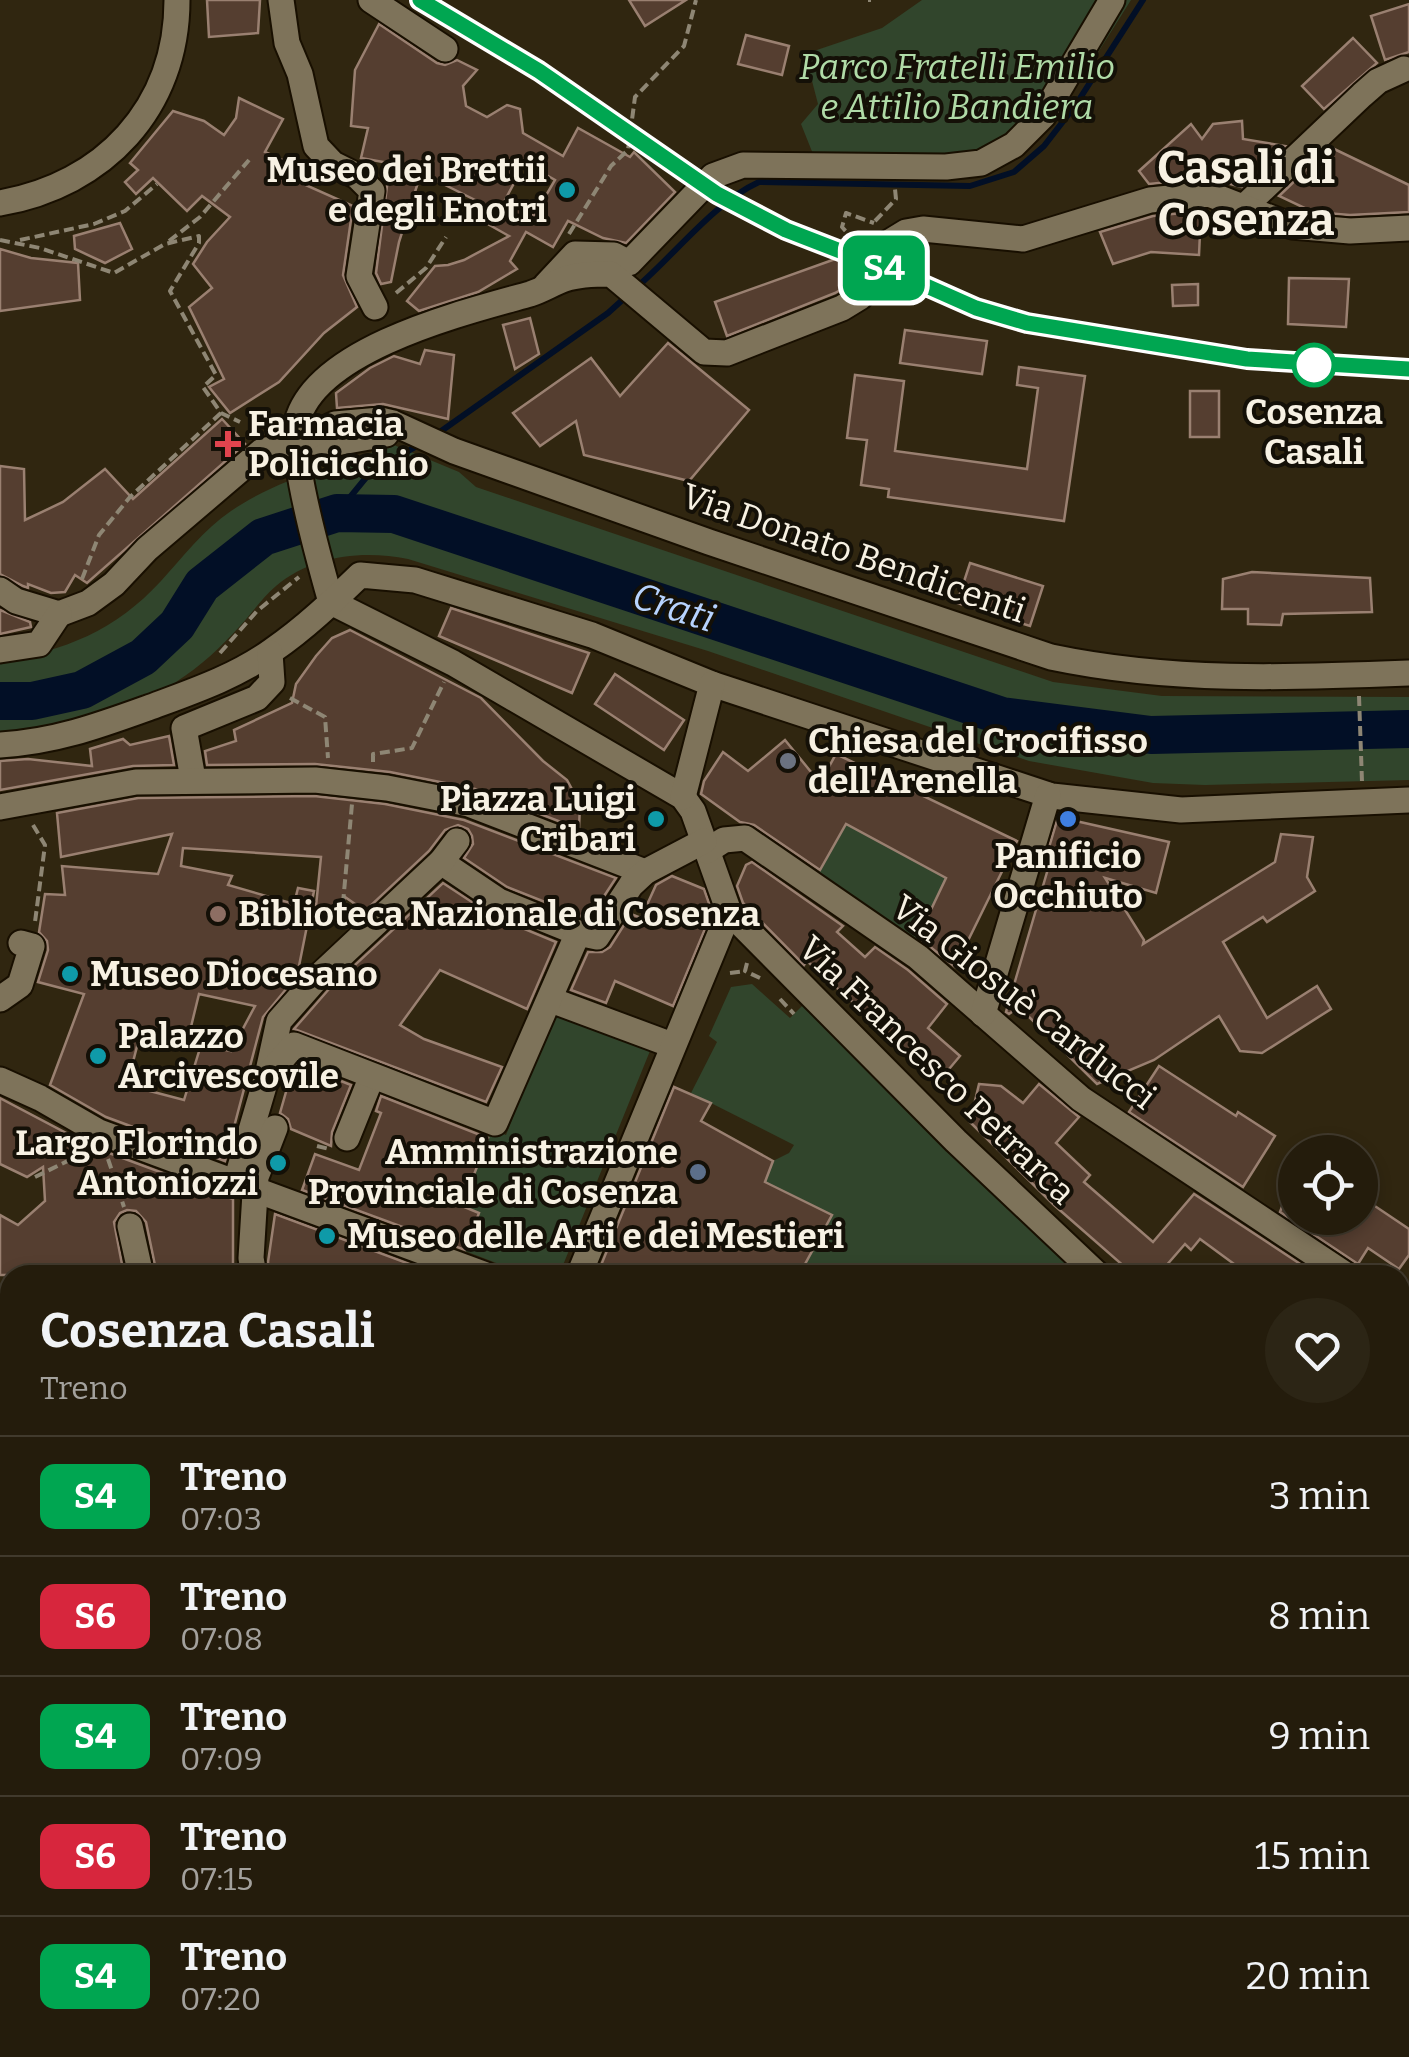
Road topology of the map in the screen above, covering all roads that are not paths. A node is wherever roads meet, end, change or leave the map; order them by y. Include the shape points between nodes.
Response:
1 (177, 0) edge
2 (281, 0) edge
3 (371, 0) edge
4 (1112, 0) edge
5 (446, 49) dead end
6 (1404, 69) dead end
7 (0, 203) edge
8 (1245, 206) junction
9 (1409, 228) edge
10 (542, 290) junction
11 (386, 300) road end
12 (298, 454) junction
13 (0, 590) edge
14 (332, 602) junction
15 (59, 614) junction
16 (0, 650) edge
17 (270, 653) junction
18 (1409, 673) edge
19 (712, 684) junction
20 (0, 745) edge
21 (194, 779) junction
22 (1048, 795) junction
23 (684, 797) junction
24 (1409, 800) edge
25 (11, 805) edge
26 (706, 846) junction
27 (645, 872) junction
28 (729, 912) junction
29 (578, 933) junction
30 (27, 939) road end
31 (0, 999) edge
32 (550, 1000) junction
33 (983, 1014) junction
34 (672, 1045) junction
35 (267, 1076) junction
36 (372, 1076) junction
37 (0, 1080) edge
38 (276, 1128) dead end
39 (347, 1138) dead end
40 (246, 1186) junction
41 (130, 1226) road end
42 (138, 1265) edge
43 (253, 1265) edge
44 (459, 1265) edge
45 (583, 1265) edge
46 (1087, 1265) edge
47 (1331, 1265) edge

1 - 7 street via 177,34 159,89 134,131 69,182
2 - 11 street via 316,146 372,190 359,276
3 - 5 street
4 - 10 street via 1043,116 1014,145 980,163 743,164 712,176 630,263 614,255 575,254
6 - 8 street via 1378,81
8 - 9 street via 1292,226
8 - 10 street via 1208,194 1175,196 1024,238 906,232 888,243 860,297 727,353 704,352 611,274 568,278
10 - 12 street via 453,316 347,361 314,392 297,422
12 - 14 street
12 - 15 street, Via Donato Bendicenti via 262,451 114,584
12 - 18 street, Via Donato Bendicenti via 335,424 393,423 709,542 1099,667 1241,678
13 - 15 street
14 - 17 street
14 - 19 street via 360,575 415,580 592,635
14 - 23 street via 453,663
15 - 16 street, Via Donato Bendicenti via 39,644
17 - 20 street via 218,682 89,730
17 - 21 street via 272,682 257,698 184,728
19 - 22 street
19 - 23 street
21 - 25 street via 136,782
21 - 27 street via 327,781 469,804
22 - 24 street via 1180,810
22 - 33 street
23 - 26 street
26 - 27 street
26 - 28 street
26 - 33 street, Via Giosuè Carducci via 745,838 918,957
27 - 29 street via 598,937
28 - 34 street
28 - 46 street, Via Francesco Petrarca
29 - 32 street
29 - 35 street via 499,901 449,851 279,1021
30 - 31 street via 32,946 20,985
32 - 34 street
32 - 36 street via 495,1123
33 - 47 street, Via Giosuè Carducci via 1081,1099
34 - 45 street
35 - 36 street via 294,1045
35 - 40 street
36 - 39 street
37 - 40 street via 101,1137
38 - 40 street
40 - 43 street
40 - 44 street
41 - 42 street

